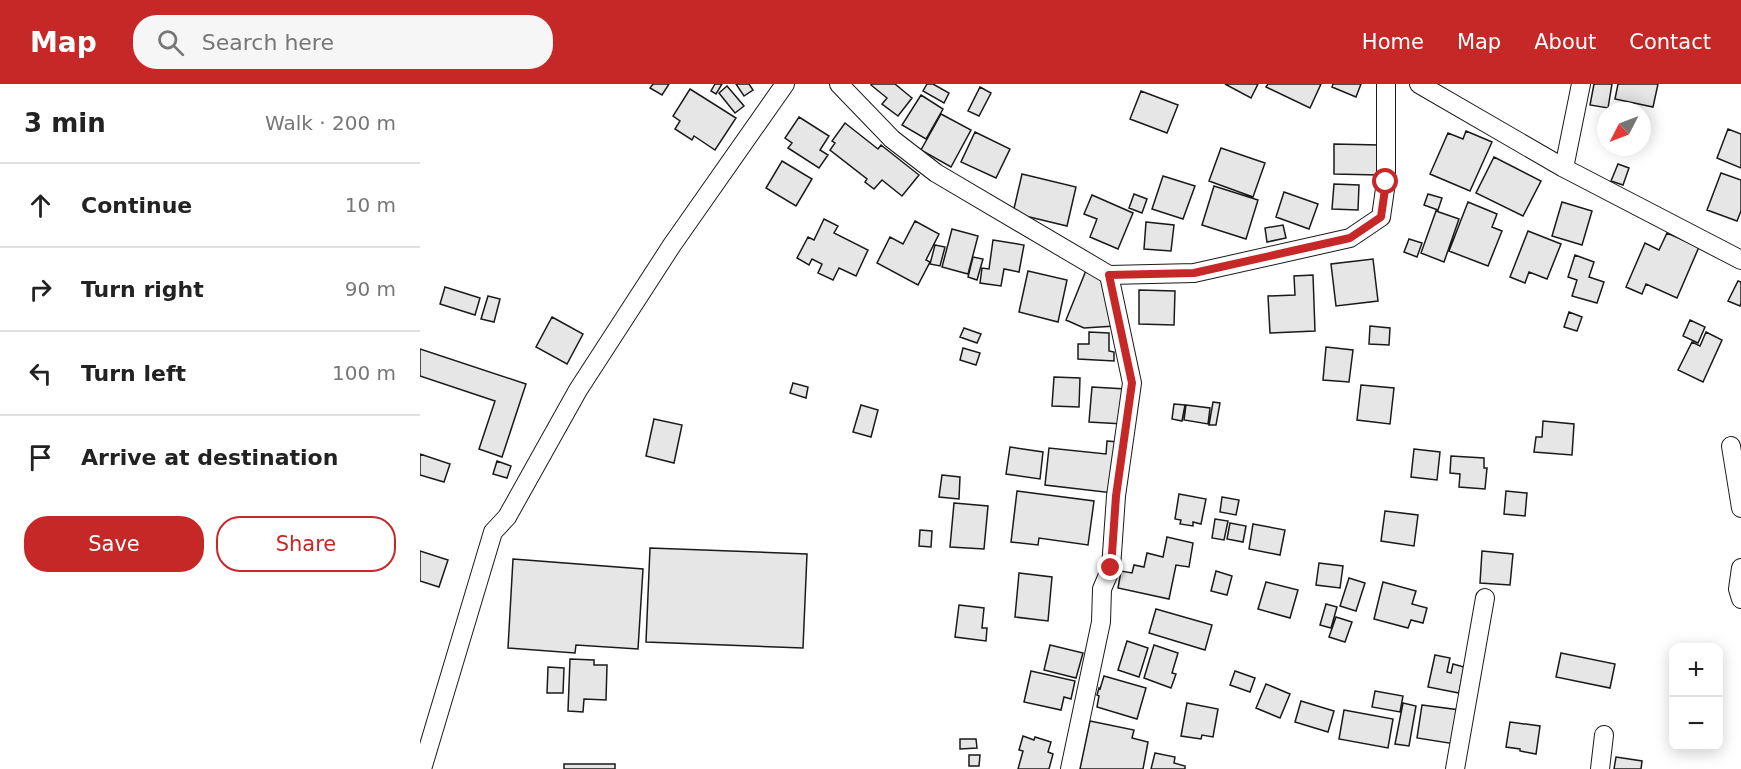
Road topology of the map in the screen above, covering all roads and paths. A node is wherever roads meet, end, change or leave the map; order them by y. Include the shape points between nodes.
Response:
1 (785, 84) edge
2 (839, 84) edge
3 (1386, 84) edge
4 (1419, 84) edge
5 (1581, 84) edge
6 (1564, 168) junction
7 (1741, 260) edge
8 (1109, 275) junction
9 (1731, 446) dead end
10 (1741, 508) edge
11 (1741, 568) edge
12 (1485, 598) dead end
13 (1741, 599) edge
14 (1604, 735) dead end
15 (422, 769) edge
16 (1071, 769) edge
17 (1455, 769) edge
18 (1600, 769) edge

1 - 15 street via 672,245 578,390 507,517 493,532
2 - 8 street via 892,139 936,173
3 - 8 street via 1386,182 1381,217 1350,238 1194,273
4 - 6 street
5 - 6 street
6 - 7 street
8 - 16 street via 1132,383 1116,496 1111,568 1102,589 1101,622
9 - 10 street
11 - 13 street
12 - 17 street
14 - 18 street

